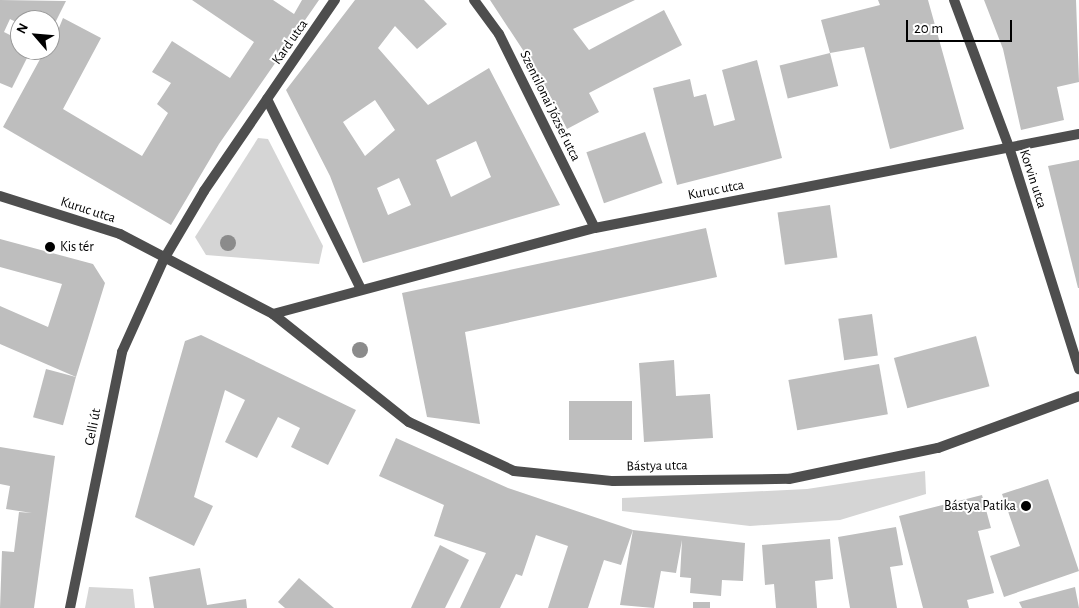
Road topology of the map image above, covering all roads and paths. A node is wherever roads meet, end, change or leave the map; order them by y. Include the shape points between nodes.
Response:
1 (335, 0) edge
2 (474, 0) edge
3 (954, 0) edge
4 (267, 99) junction
5 (1079, 134) edge
6 (1008, 147) junction
7 (0, 196) edge
8 (595, 228) junction
9 (164, 259) junction
10 (360, 287) junction
11 (273, 314) junction
12 (1079, 369) edge
13 (1079, 396) edge
14 (70, 608) edge

1 - 4 street, Kard utca
2 - 8 street, Szentilonai József utca via 499,34
3 - 6 street, Korvin utca
4 - 9 street
4 - 10 street
5 - 6 street, Kuruc utca
6 - 8 street, Kuruc utca
6 - 12 street, Korvin utca
7 - 9 street, Kuruc utca via 120,234
8 - 10 street, Kuruc utca
9 - 11 street
9 - 14 street, Celli út via 122,352
10 - 11 street
11 - 13 street, Bástya utca via 409,422 514,471 613,481 789,479 938,448

